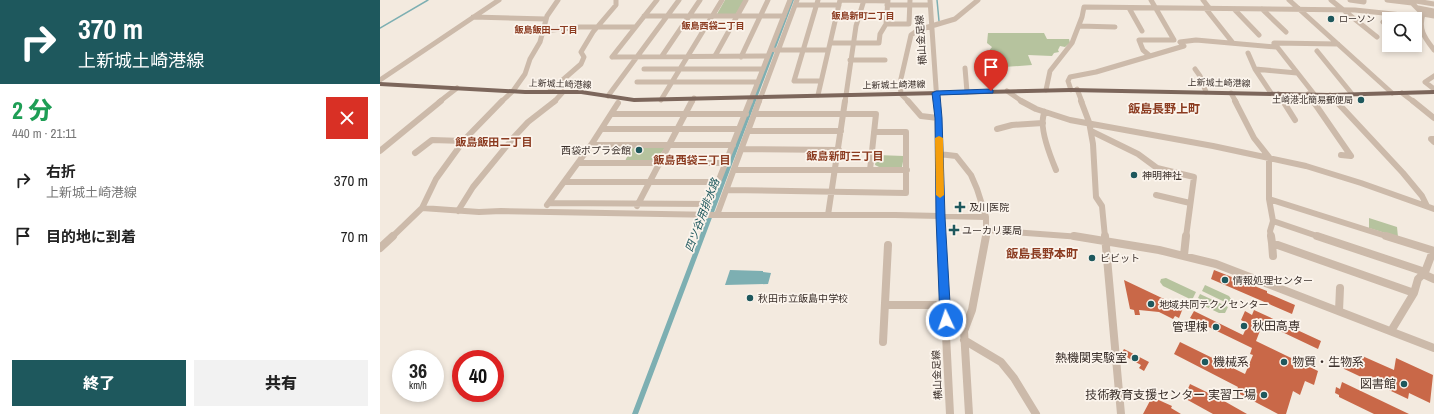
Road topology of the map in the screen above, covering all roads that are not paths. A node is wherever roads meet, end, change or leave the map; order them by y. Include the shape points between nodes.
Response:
1 (499, 0) edge
2 (558, 0) edge
3 (616, 0) edge
4 (657, 0) edge
5 (679, 0) edge
6 (700, 0) edge
7 (722, 0) edge
8 (746, 0) edge
9 (768, 0) edge
10 (790, 0) edge
11 (864, 0) edge
12 (978, 0) edge
13 (1126, 0) edge
14 (1151, 0) edge
15 (1203, 0) edge
16 (1289, 0) edge
17 (1331, 0) edge
18 (1350, 0) edge
19 (1364, 0) edge
20 (1387, 0) edge
21 (1411, 1) edge
22 (796, 2) edge
23 (817, 2) edge
24 (840, 2) edge
25 (888, 2) edge
26 (910, 2) edge
27 (930, 2) edge
28 (1434, 4) edge
29 (1130, 8) junction
30 (1418, 8) junction
31 (1156, 9) junction
32 (1208, 9) junction
33 (1234, 9) junction
34 (1262, 9) junction
35 (1301, 10) junction
36 (1343, 10) junction
37 (1434, 11) edge
38 (1383, 12) edge
39 (1420, 12) edge
40 (1422, 15) edge
41 (644, 16) junction
42 (667, 16) junction
43 (689, 16) junction
44 (712, 16) junction
45 (737, 16) junction
46 (760, 16) junction
47 (784, 16) junction
48 (1434, 16) edge
49 (473, 18) junction
50 (546, 19) junction
51 (886, 24) junction
52 (931, 25) junction
53 (1079, 26) junction
54 (597, 27) junction
55 (635, 27) junction
56 (1115, 27) dead end
57 (543, 31) junction
58 (1142, 31) dead end
59 (1286, 32) dead end
60 (1422, 33) edge
61 (1259, 35) dead end
62 (1377, 37) dead end
63 (1425, 37) junction
64 (1434, 38) edge
65 (831, 43) junction
66 (1233, 43) junction
67 (853, 44) junction
68 (1338, 44) junction
69 (1276, 47) junction
70 (775, 50) junction
71 (802, 50) junction
72 (828, 50) junction
73 (1434, 50) edge
74 (1317, 51) dead end
75 (1248, 53) dead end
76 (638, 56) junction
77 (662, 56) junction
78 (689, 56) junction
79 (715, 56) junction
80 (768, 56) junction
81 (1150, 56) junction
82 (741, 57) junction
83 (850, 60) junction
84 (884, 60) dead end
85 (965, 68) dead end
86 (644, 69) dead end
87 (680, 69) junction
88 (763, 69) junction
89 (1255, 69) junction
90 (1195, 70) dead end
91 (1296, 73) junction
92 (1434, 76) edge
93 (380, 80) edge
94 (821, 81) junction
95 (637, 82) dead end
96 (672, 82) junction
97 (758, 82) junction
98 (380, 84) edge
99 (457, 88) junction
100 (1046, 90) junction
101 (1074, 90) junction
102 (513, 91) junction
103 (550, 91) junction
104 (1007, 91) junction
105 (1434, 91) edge
106 (563, 92) junction
107 (967, 92) junction
108 (1206, 92) junction
109 (936, 93) junction
110 (1231, 93) junction
111 (1275, 93) junction
112 (1392, 93) junction
113 (1402, 93) junction
114 (901, 94) junction
115 (1311, 94) junction
116 (1352, 94) junction
117 (818, 95) junction
118 (845, 95) junction
119 (1330, 95) junction
120 (608, 96) junction
121 (757, 96) junction
122 (694, 98) junction
123 (661, 100) junction
124 (618, 104) dead end
125 (1045, 112) junction
126 (612, 114) junction
127 (686, 114) junction
128 (746, 114) junction
129 (755, 114) junction
130 (842, 114) junction
131 (938, 118) junction
132 (1434, 118) edge
133 (1295, 120) dead end
134 (1089, 122) junction
135 (1043, 123) junction
136 (602, 129) junction
137 (678, 129) junction
138 (739, 129) junction
139 (997, 129) dead end
140 (749, 131) junction
141 (840, 131) junction
142 (1091, 131) junction
143 (874, 132) junction
144 (1434, 139) edge
145 (464, 141) junction
146 (1434, 142) edge
147 (591, 145) junction
148 (670, 145) junction
149 (733, 145) junction
150 (742, 149) junction
151 (839, 150) junction
152 (380, 151) edge
153 (416, 153) dead end
154 (939, 154) junction
155 (1341, 156) dead end
156 (1269, 157) junction
157 (579, 163) junction
158 (725, 163) junction
159 (659, 164) junction
160 (734, 170) junction
161 (835, 170) junction
162 (870, 170) junction
163 (907, 170) junction
164 (1056, 170) dead end
165 (564, 182) junction
166 (649, 182) junction
167 (718, 182) junction
168 (727, 190) junction
169 (832, 192) junction
170 (1156, 195) dead end
171 (1269, 199) junction
172 (549, 203) junction
173 (1190, 203) junction
174 (638, 204) junction
175 (709, 204) junction
176 (1426, 206) junction
177 (422, 208) junction
178 (1434, 209) edge
179 (458, 211) junction
180 (542, 212) junction
181 (633, 213) junction
182 (710, 215) junction
183 (828, 215) junction
184 (940, 217) junction
185 (986, 217) junction
186 (1273, 221) junction
187 (987, 230) junction
188 (1106, 240) junction
189 (1272, 243) junction
190 (888, 245) dead end
191 (380, 248) edge
192 (1434, 251) edge
193 (1184, 255) junction
194 (1273, 256) dead end
195 (1424, 273) junction
196 (1434, 279) edge
197 (1340, 288) dead end
198 (1414, 293) junction
199 (885, 305) junction
200 (945, 305) junction
201 (1339, 311) junction
202 (1391, 331) junction
203 (964, 340) junction
204 (883, 342) dead end
205 (1434, 348) edge
206 (950, 414) edge
207 (969, 414) edge
208 (1036, 414) edge
209 (1121, 414) edge

1 - 49 street
2 - 50 street
3 - 54 street via 616,5
4 - 41 street
5 - 42 street
6 - 43 street
7 - 44 street
8 - 45 street
9 - 46 street
10 - 47 street
11 - 24 street
11 - 25 street
11 - 67 street
12 - 52 street via 955,18
13 - 29 street
14 - 31 street
15 - 32 street
16 - 35 street
17 - 36 street
18 - 19 street
20 - 21 street
21 - 28 street
21 - 30 street
22 - 23 street
22 - 70 street
23 - 24 street
23 - 71 street
24 - 65 street
25 - 26 street
25 - 51 street
26 - 27 street
26 - 51 street via 909,24
27 - 52 street, 横山金足線
29 - 31 street
29 - 53 street via 1084,8
29 - 58 street
30 - 37 street
30 - 39 street
31 - 32 street
31 - 81 street via 1174,40 1139,40 1143,50
32 - 33 street
32 - 66 street
33 - 34 street
33 - 61 street
34 - 35 street
34 - 59 street
35 - 36 street
35 - 68 street
36 - 38 street
36 - 62 street
40 - 48 street
41 - 42 street
41 - 55 street
42 - 43 street
42 - 76 street
43 - 44 street
43 - 77 street
44 - 45 street
44 - 78 street
45 - 46 street
45 - 79 street
46 - 47 street
46 - 82 street
47 - 70 street
49 - 50 street
49 - 93 street
50 - 57 street
51 - 67 street via 880,34 879,43
52 - 109 street, 横山金足線
52 - 114 street via 911,35 900,83
53 - 56 street
53 - 100 street via 1072,43 1050,71
54 - 55 street
54 - 57 street
54 - 103 street via 581,52 584,57 581,64
55 - 76 street via 612,57
57 - 102 street via 525,74
60 - 63 street
63 - 64 street
63 - 73 street
65 - 67 street
65 - 72 street
66 - 69 street
66 - 81 street via 1196,40 1180,42 1184,46
67 - 83 street
68 - 69 street via 1274,43
68 - 112 street
69 - 91 street
70 - 71 street
70 - 80 street
70 - 121 street
71 - 72 street
71 - 94 street via 794,80
72 - 94 street
74 - 116 street
75 - 89 street
76 - 77 street
76 - 120 street
77 - 78 street
78 - 79 street
78 - 87 street
79 - 82 street
80 - 82 street
80 - 88 street
81 - 101 street via 1070,78 1068,81
83 - 84 street
83 - 118 street
85 - 107 street
86 - 87 street
87 - 88 street
87 - 96 street
88 - 97 street
89 - 91 street
89 - 111 street
90 - 108 street
91 - 115 street
92 - 105 street via 1425,82
94 - 117 street
95 - 96 street
96 - 97 street
96 - 123 street
97 - 121 street
98 - 99 main road, 上新城土崎港線
99 - 102 main road, 上新城土崎港線
99 - 152 street
100 - 101 main road, 上新城土崎港線
100 - 104 main road, 上新城土崎港線
101 - 108 main road, 上新城土崎港線
101 - 134 street
102 - 103 main road, 上新城土崎港線
102 - 145 street
103 - 106 main road, 上新城土崎港線
104 - 107 main road, 上新城土崎港線
104 - 125 street via 1024,104
105 - 113 main road, 上新城土崎港線
106 - 120 main road, 上新城土崎港線
106 - 179 street via 553,104 528,122 514,137
107 - 109 main road, 上新城土崎港線
108 - 110 main road, 上新城土崎港線
109 - 114 main road, 上新城土崎港線
109 - 131 street, 横山金足線
110 - 111 main road, 上新城土崎港線
110 - 156 street via 1254,138
111 - 115 main road, 上新城土崎港線
111 - 133 street
112 - 113 main road, 上新城土崎港線
112 - 116 main road, 上新城土崎港線
113 - 132 street
114 - 118 main road, 上新城土崎港線
114 - 131 street via 921,116
115 - 119 main road, 上新城土崎港線
115 - 155 street via 1351,156
116 - 119 main road, 上新城土崎港線
117 - 118 main road, 上新城土崎港線
117 - 121 main road, 上新城土崎港線
118 - 130 street
119 - 176 street via 1403,173 1422,196
120 - 123 main road, 上新城土崎港線 via 634,100
121 - 122 main road, 上新城土崎港線
121 - 128 street
121 - 129 street
122 - 123 main road, 上新城土崎港線
122 - 127 street
124 - 126 street
125 - 134 street via 1071,120
125 - 135 street
126 - 127 street
126 - 136 street
127 - 128 street
127 - 137 street
128 - 138 street
129 - 130 street
129 - 140 street
130 - 141 street
130 - 143 street via 876,114
131 - 154 street, 横山金足線
134 - 142 street
134 - 156 street
135 - 139 street via 1012,125
135 - 164 street via 1047,147
136 - 137 street
136 - 147 street
137 - 138 street
137 - 148 street
138 - 149 street
140 - 141 street
140 - 150 street
141 - 151 street
142 - 173 street via 1138,154 1157,168 1194,177
142 - 188 street via 1096,198 1102,206
143 - 162 street
143 - 163 street via 906,132
144 - 146 street via 1431,139
145 - 153 street via 432,140
145 - 177 street via 436,179
147 - 148 street
147 - 157 street
148 - 149 street
148 - 159 street
149 - 158 street
150 - 151 street
150 - 160 street
151 - 161 street
154 - 184 street, 横山金足線
154 - 185 street via 956,156 977,189
156 - 171 street
156 - 176 street via 1334,173
157 - 159 street
157 - 165 street
158 - 159 street
158 - 167 street
159 - 166 street
160 - 161 street
160 - 168 street
161 - 162 street
161 - 169 street
162 - 163 street
163 - 169 street via 906,193
165 - 166 street
165 - 172 street
166 - 167 street
166 - 174 street
167 - 175 street
168 - 169 street
168 - 182 street
169 - 183 street
170 - 173 street
171 - 186 street
171 - 192 street
172 - 174 street
172 - 180 street
173 - 193 street
174 - 175 street
174 - 181 street
175 - 182 street
176 - 178 street
177 - 179 street
177 - 191 street
179 - 180 street
180 - 181 street
181 - 182 street
182 - 183 street
183 - 184 street
184 - 185 street
184 - 200 street, 横山金足線
185 - 187 street
186 - 189 street via 1270,231
186 - 195 street
187 - 188 street via 1050,232
187 - 203 street
188 - 193 street
188 - 209 street
189 - 194 street
189 - 198 street
190 - 199 street
192 - 195 street
193 - 201 street via 1216,264
195 - 196 street
195 - 198 street via 1418,280
197 - 201 street
198 - 202 street
199 - 200 street
199 - 204 street
200 - 206 street, 横山金足線
201 - 202 street
202 - 205 street
203 - 207 street
203 - 208 street via 1001,362

